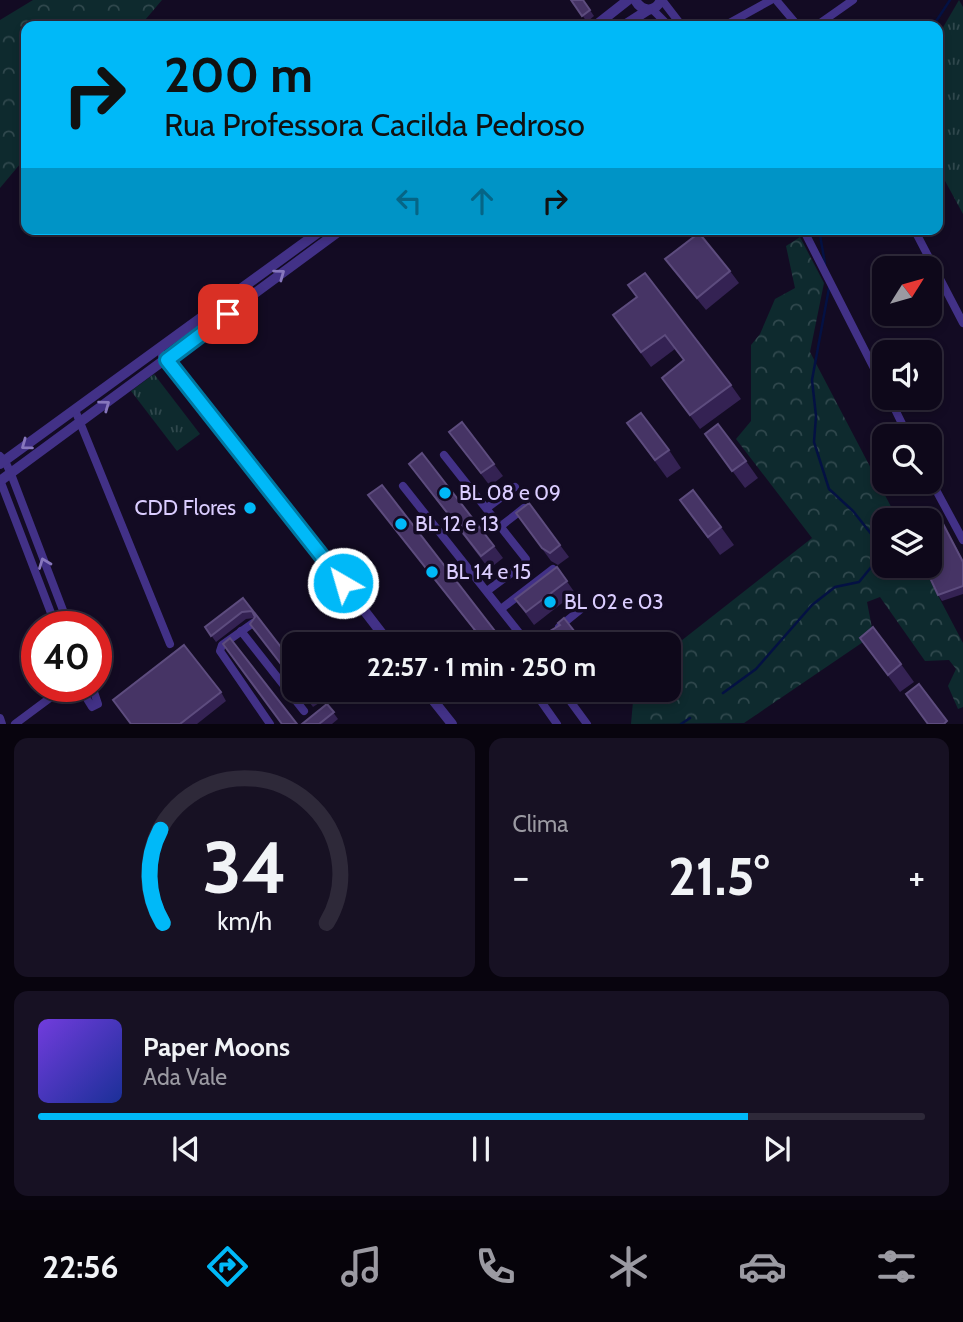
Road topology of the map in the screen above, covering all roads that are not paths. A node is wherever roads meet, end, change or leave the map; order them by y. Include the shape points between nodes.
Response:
1 (628, 0) edge
2 (635, 0) edge
3 (661, 0) edge
4 (773, 0) edge
5 (853, 0) edge
6 (650, 10) junction
7 (601, 21) edge
8 (631, 21) edge
9 (663, 21) edge
10 (678, 21) edge
11 (733, 21) edge
12 (793, 21) edge
13 (823, 21) edge
14 (315, 235) edge
15 (334, 235) edge
16 (806, 235) edge
17 (917, 235) edge
18 (963, 323) edge
19 (159, 350) junction
20 (167, 360) junction
21 (872, 365) edge
22 (75, 410) junction
23 (81, 424) junction
24 (444, 455) dead end
25 (2, 460) edge
26 (11, 474) junction
27 (0, 481) edge
28 (403, 486) dead end
29 (515, 487) dead end
30 (938, 494) edge
31 (529, 504) edge
32 (487, 508) junction
33 (501, 526) junction
34 (963, 540) edge
35 (553, 569) edge
36 (487, 592) junction
37 (501, 609) junction
38 (580, 610) dead end
39 (50, 611) edge
40 (63, 611) edge
41 (253, 623) edge
42 (241, 631) junction
43 (381, 632) edge
44 (519, 632) edge
45 (553, 632) edge
46 (170, 644) dead end
47 (44, 702) edge
48 (435, 702) edge
49 (541, 702) edge
50 (570, 702) edge
51 (304, 711) dead end
52 (0, 718) edge
53 (583, 722) edge
54 (2, 723) edge
55 (15, 723) edge
56 (270, 723) edge
57 (452, 723) edge
58 (557, 723) edge

1 - 7 street
2 - 6 street via 639,7
3 - 6 street
3 - 10 street
4 - 11 street
4 - 12 street
5 - 13 street
6 - 8 street
6 - 9 street
14 - 19 street
20 -> 15 street
16 - 21 street
17 - 18 street
19 - 20 street
19 - 22 street
23 -> 20 street
20 - 43 street
22 - 23 street
22 -> 25 street
23 - 26 street
23 - 46 street
24 - 32 street
25 - 26 street
26 - 27 street
40 -> 26 street
27 - 39 street
28 - 36 street
29 - 32 street
30 - 34 street
31 - 33 street
32 - 33 street
33 - 36 street via 526,560
35 - 37 street
36 - 37 street
37 - 44 street
38 - 45 street
41 - 42 street
42 - 51 street
42 - 56 street via 220,651
47 - 55 street
48 - 57 street
49 - 58 street
50 - 53 street
52 - 54 street

